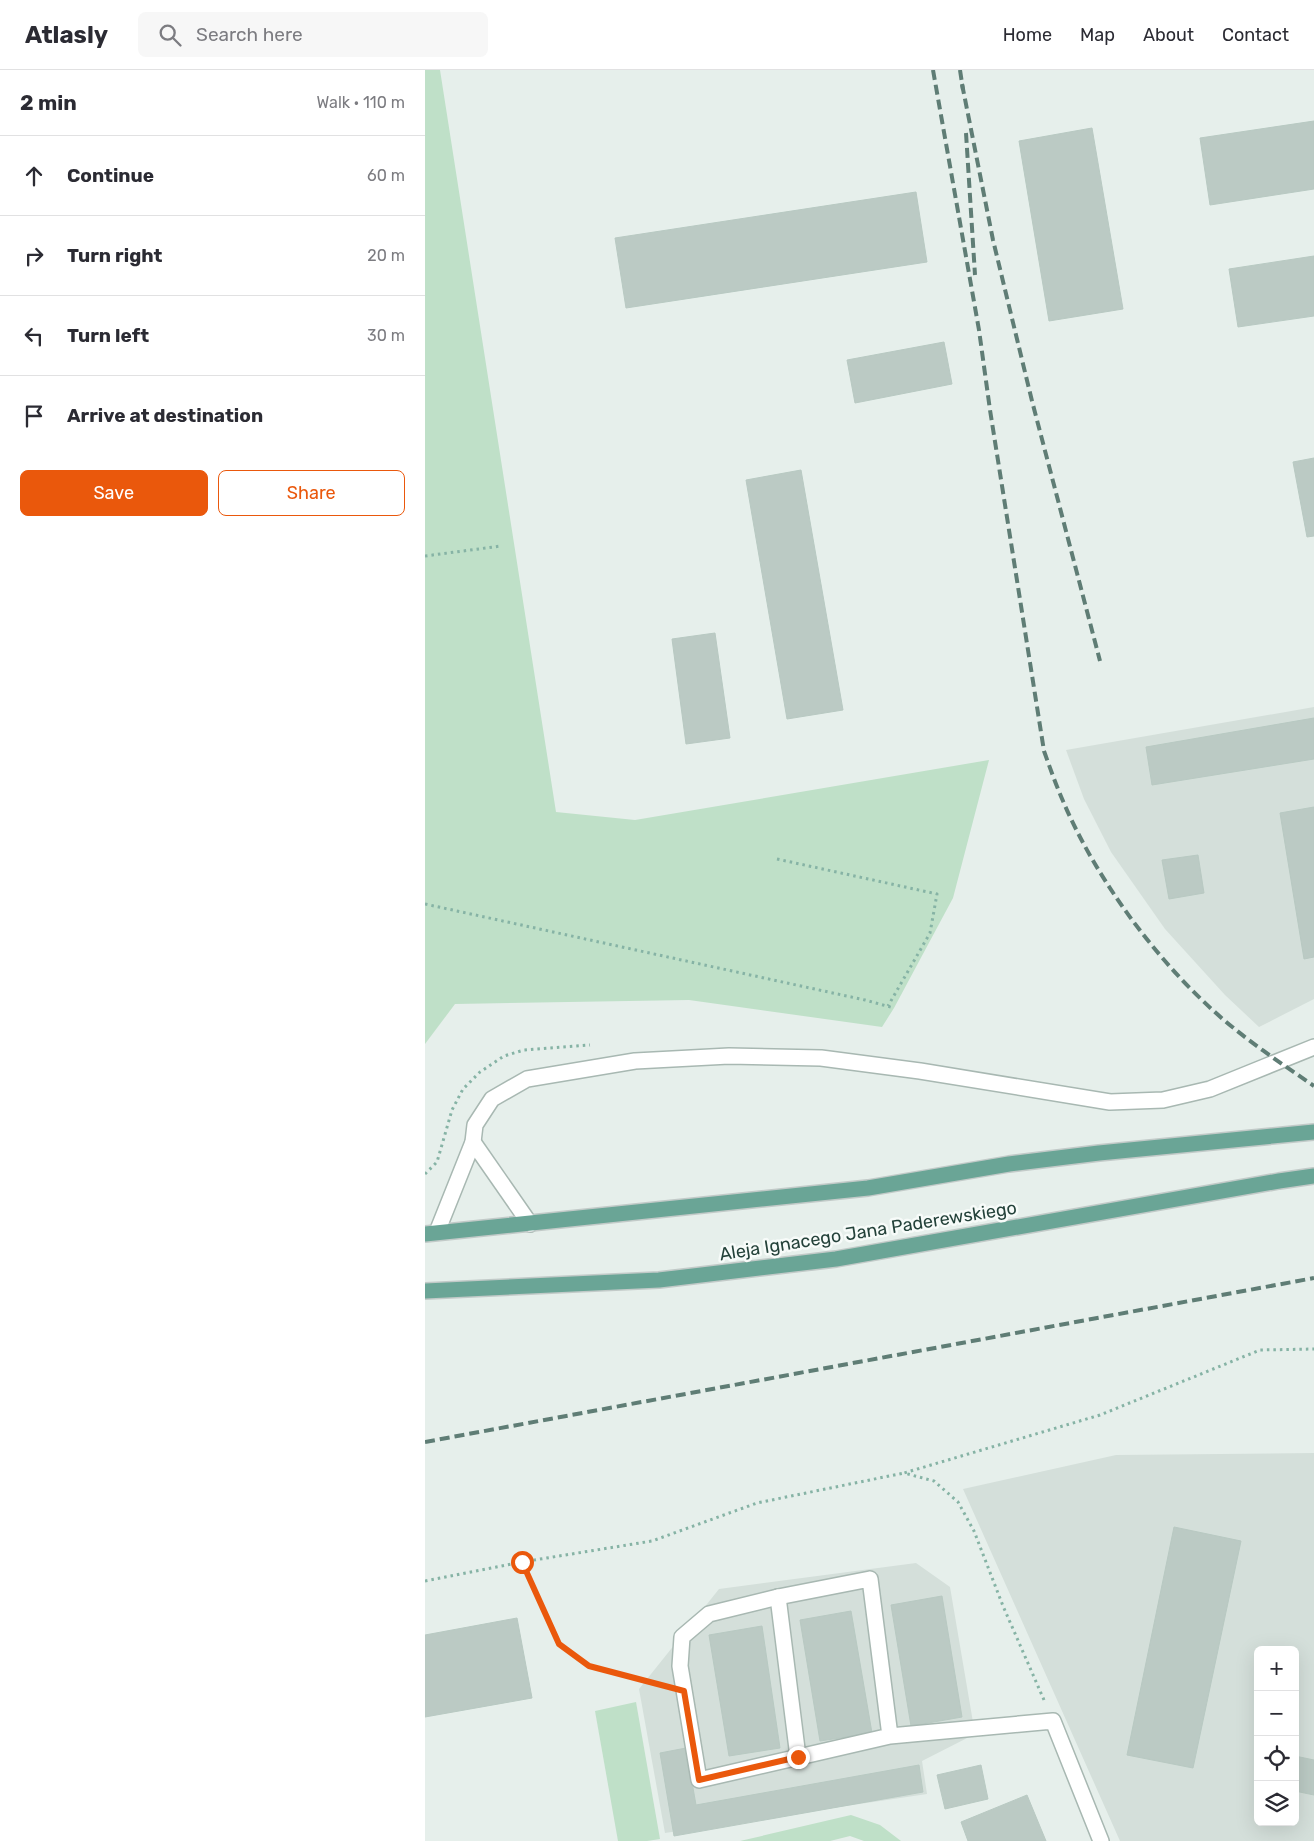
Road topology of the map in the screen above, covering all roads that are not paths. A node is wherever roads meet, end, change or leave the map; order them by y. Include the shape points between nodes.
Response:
1 (1314, 1047) edge
2 (1314, 1132) edge
3 (473, 1142) junction
4 (1314, 1176) edge
5 (530, 1224) junction
6 (431, 1233) edge
7 (425, 1291) edge
8 (778, 1597) junction
9 (890, 1736) junction
10 (798, 1757) junction
11 (1101, 1841) edge

1 - 3 lane via 1211,1089 1163,1100 1110,1102 821,1058 729,1056 635,1061 527,1079 492,1099 475,1125
2 - 5 main road via 1099,1153 1009,1164 868,1188
3 - 5 lane
3 - 6 lane
4 - 7 main road, Aleja Ignacego Jana Paderewskiego via 836,1259 659,1280
5 - 6 main road
8 - 9 lane via 870,1579
8 - 10 lane
8 - 10 lane via 709,1614 682,1637 680,1666 699,1780
9 - 10 lane
9 - 11 lane via 1053,1721

